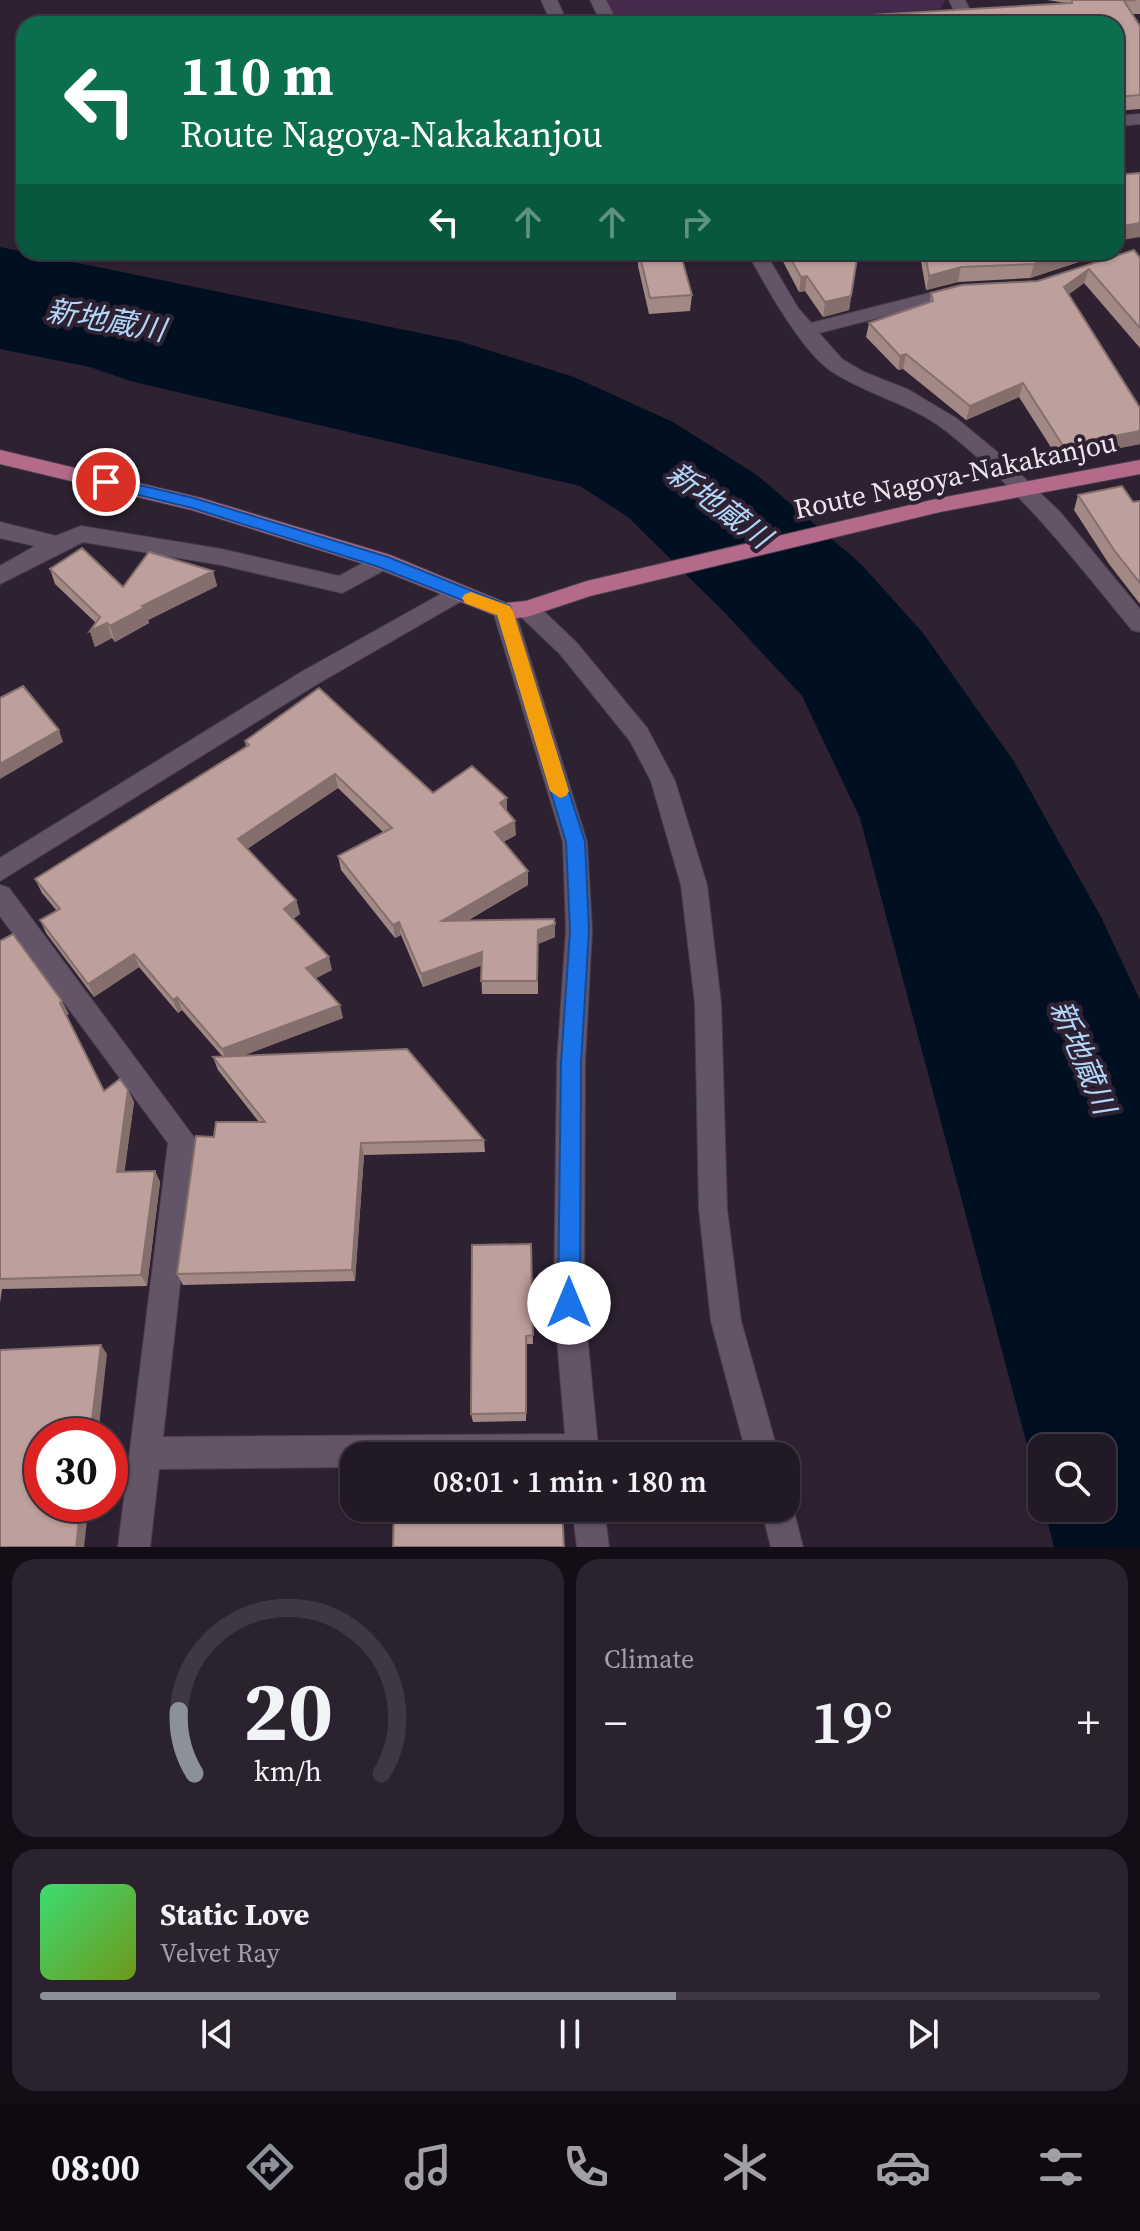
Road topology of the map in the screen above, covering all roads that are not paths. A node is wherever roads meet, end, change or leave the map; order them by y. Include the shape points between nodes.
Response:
1 (761, 260) edge
2 (973, 290) edge
3 (808, 330) junction
4 (0, 457) edge
5 (1140, 467) edge
6 (1026, 489) junction
7 (0, 530) edge
8 (57, 544) junction
9 (382, 561) junction
10 (0, 576) edge
11 (457, 593) junction
12 (516, 610) junction
13 (1140, 624) edge
14 (0, 871) edge
15 (0, 896) edge
16 (582, 1442) edge
17 (759, 1442) edge
18 (145, 1453) junction
19 (340, 1453) edge
20 (590, 1522) edge
21 (781, 1522) edge
22 (134, 1547) edge
23 (593, 1547) edge
24 (787, 1547) edge

1 - 3 street via 790,311
2 - 3 street
3 - 6 street via 835,364 949,423
4 - 9 main road via 194,503
5 - 6 main road, Route Nagoya-Nakakanjou
6 - 12 main road, Route Nagoya-Nakakanjou via 940,505
6 - 13 street
7 - 8 street
8 - 9 street via 81,534 221,557 342,585
8 - 10 street
9 - 11 main road
11 - 12 main road
11 - 14 street via 311,677
12 - 16 street via 575,842 579,930 571,1063 569,1303
12 - 17 street via 568,648 639,735 663,781 694,885 708,1003 713,1209 726,1321
15 - 18 street via 182,1140
18 - 19 street
18 - 22 street
20 - 23 street
21 - 24 street

